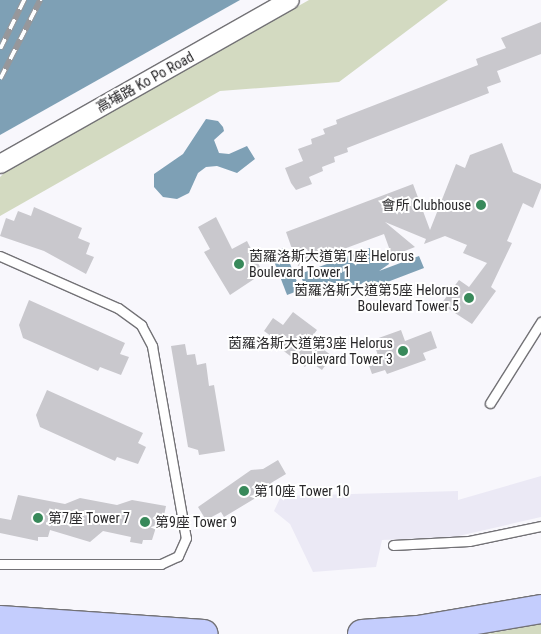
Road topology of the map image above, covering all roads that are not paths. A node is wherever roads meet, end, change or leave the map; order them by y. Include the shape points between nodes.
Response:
1 (290, 0) edge
2 (0, 164) edge
3 (0, 256) edge
4 (541, 322) edge
5 (490, 403) dead end
6 (541, 526) edge
7 (393, 545) dead end
8 (0, 564) edge
9 (541, 609) edge
10 (0, 620) edge
11 (204, 634) edge
12 (362, 634) edge

1 - 2 street, 高埔路 Ko Po Road
3 - 8 lane via 118,308 142,325 152,346 186,538 178,556 161,564
4 - 5 lane
6 - 7 lane via 470,541
9 - 12 highway via 427,628
10 - 11 highway

